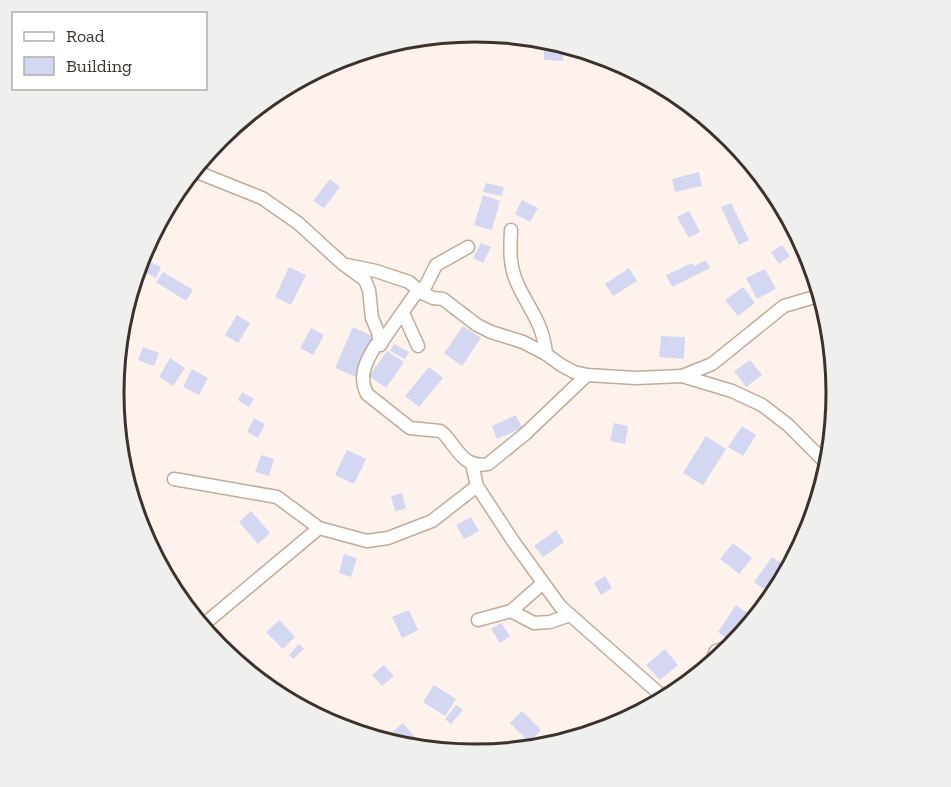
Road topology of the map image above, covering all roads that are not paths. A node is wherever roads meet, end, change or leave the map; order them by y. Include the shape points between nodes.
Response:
1 (202, 174) edge
2 (511, 230) dead end
3 (468, 247) dead end
4 (343, 264) junction
5 (420, 291) junction
6 (813, 297) edge
7 (403, 313) junction
8 (380, 345) junction
9 (418, 346) dead end
10 (546, 354) junction
11 (712, 364) junction
12 (587, 375) junction
13 (682, 376) junction
14 (711, 385) junction
15 (821, 458) edge
16 (472, 464) junction
17 (174, 479) dead end
18 (477, 486) junction
19 (320, 528) junction
20 (543, 583) junction
21 (511, 611) junction
22 (570, 615) junction
23 (478, 620) dead end
24 (208, 621) edge
25 (659, 693) edge

1 - 4 street via 262,198 298,223
2 - 10 street via 509,256 544,338
3 - 5 street via 436,265
4 - 5 street via 409,282
4 - 8 street via 365,280
5 - 7 street
5 - 10 street via 443,299 491,332
6 - 11 street via 784,306
7 - 8 street
7 - 9 street
8 - 16 street via 376,345 364,367 367,394 410,428 440,431
10 - 12 street via 574,372
11 - 13 street
11 - 14 street
12 - 13 street
12 - 16 street via 488,464
13 - 14 street
14 - 15 street via 762,405
16 - 18 street
17 - 19 street via 277,497
18 - 19 street via 432,521 388,538 367,541
18 - 20 street
19 - 24 street
20 - 21 street
20 - 22 street
21 - 22 street via 534,623
21 - 23 street
22 - 25 street

